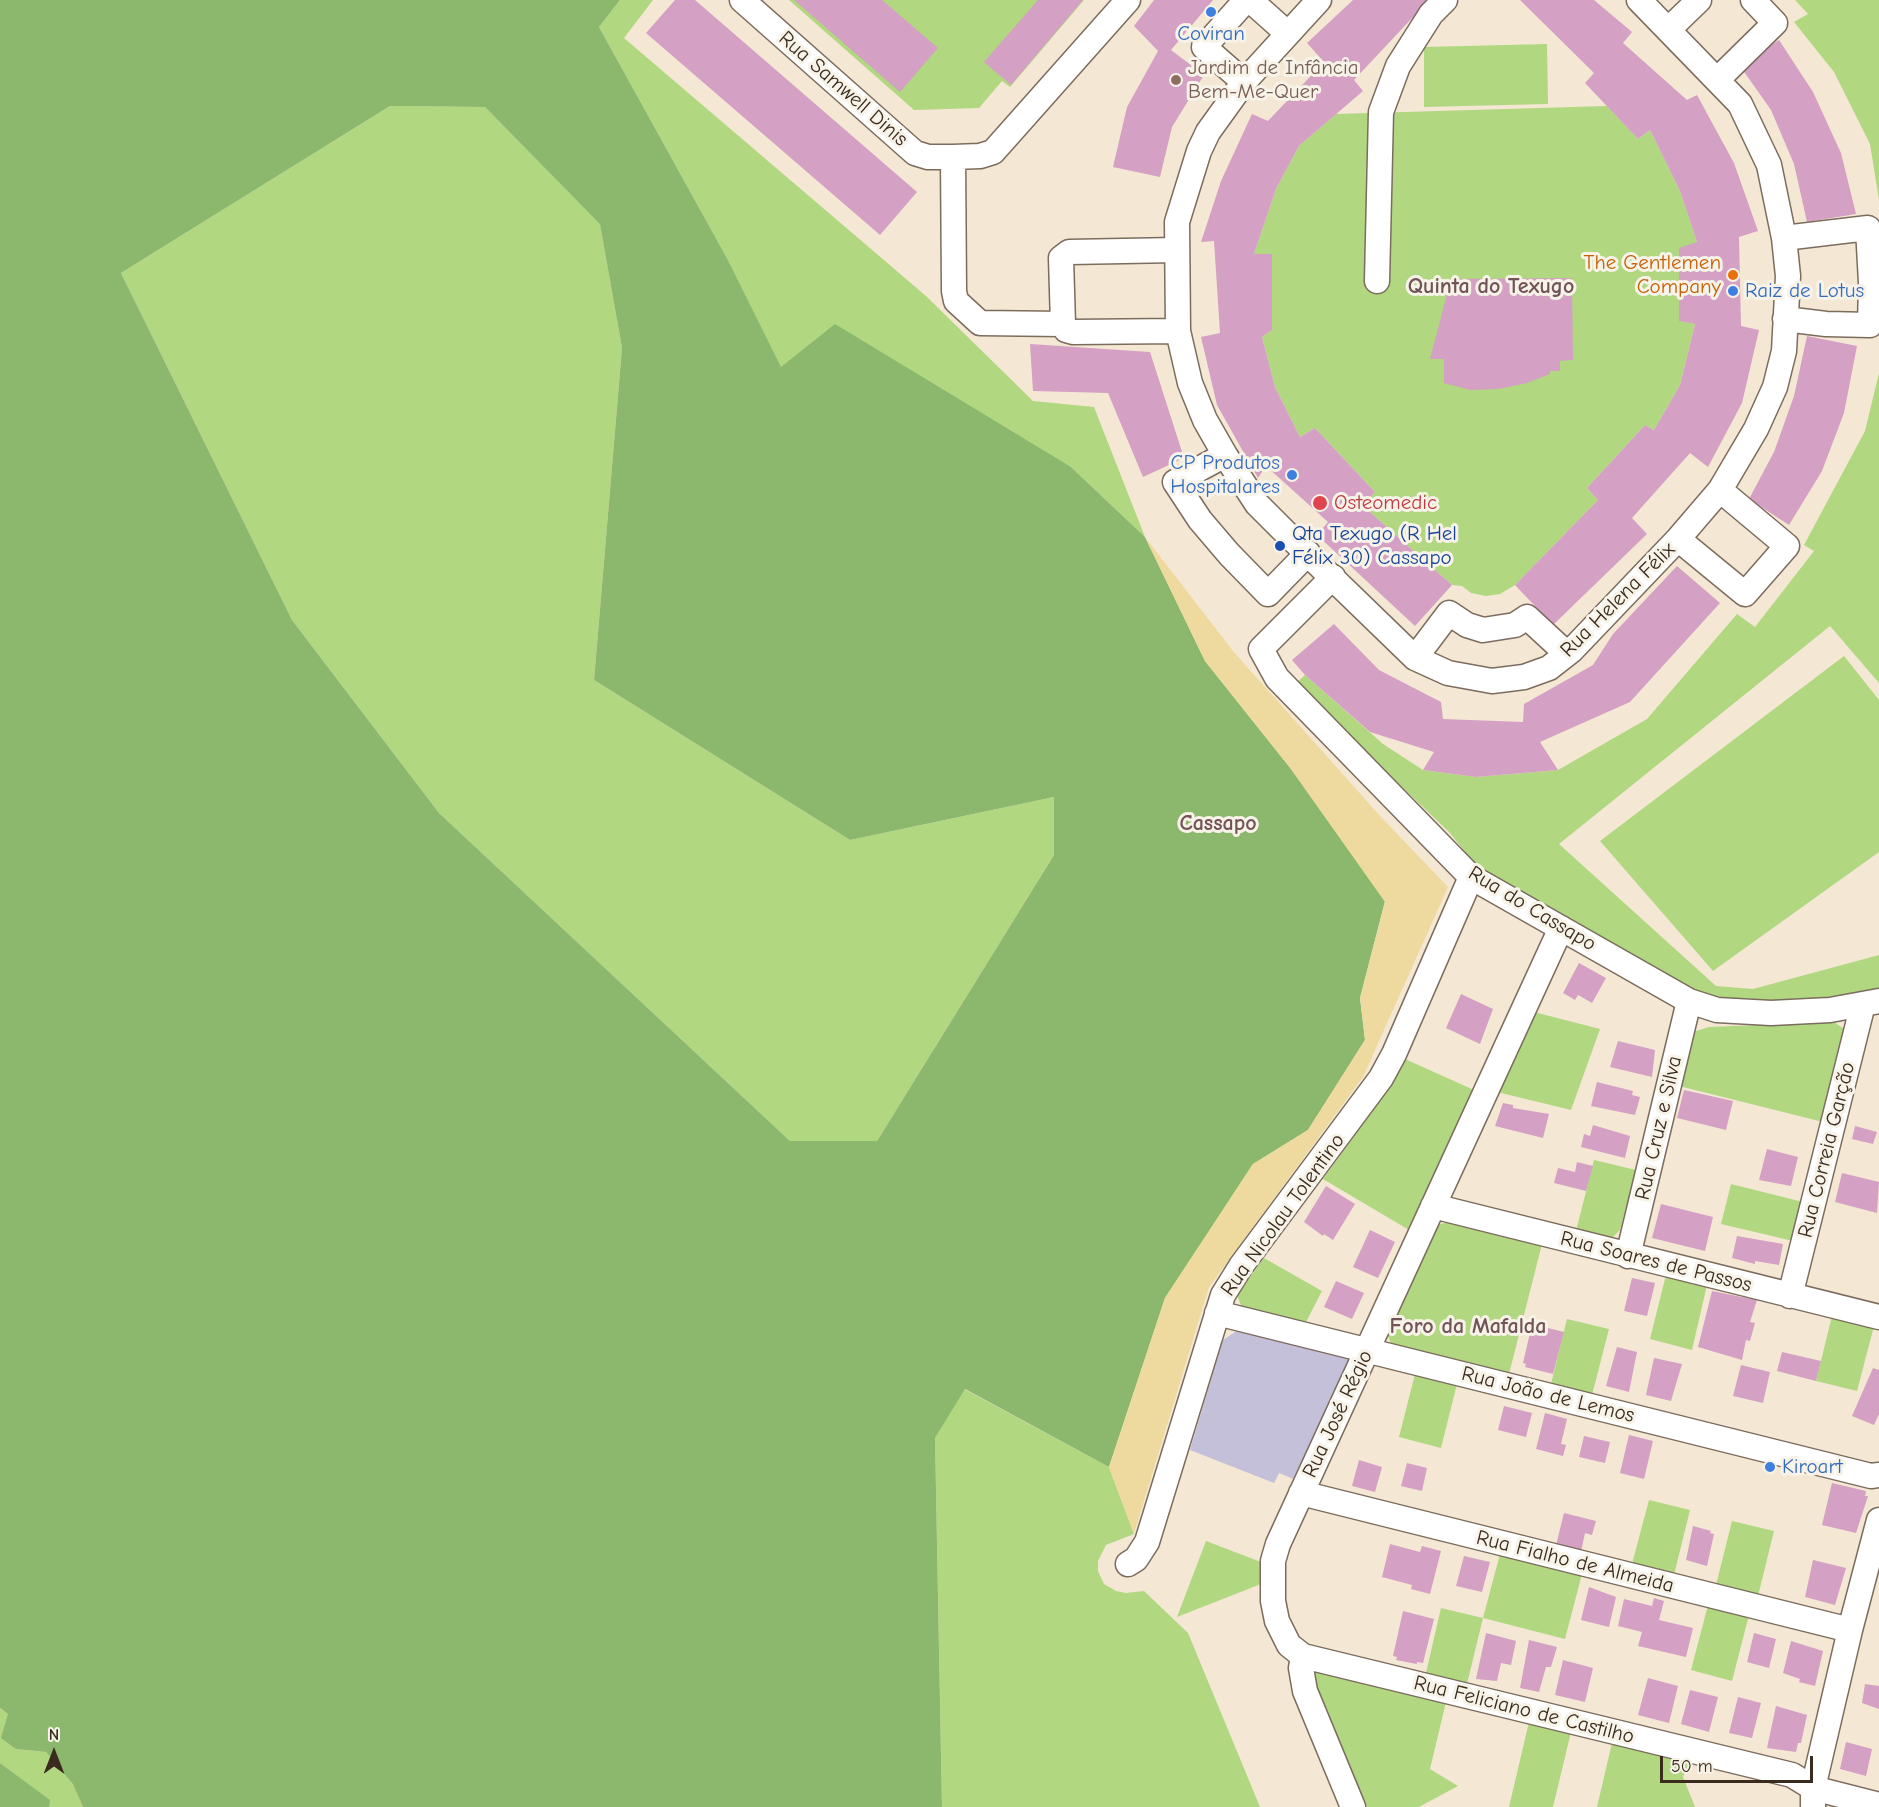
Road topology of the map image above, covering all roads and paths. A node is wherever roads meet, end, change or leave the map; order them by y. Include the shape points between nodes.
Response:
1 (742, 0) edge
2 (1127, 0) edge
3 (1248, 0) edge
4 (1319, 0) edge
5 (1444, 0) edge
6 (1639, 0) edge
7 (1699, 0) edge
8 (1753, 0) edge
9 (1669, 29) junction
10 (1287, 33) junction
11 (1718, 79) junction
12 (1244, 82) junction
13 (953, 157) junction
14 (1784, 238) junction
15 (1177, 250) junction
16 (1377, 281) dead end
17 (1785, 319) junction
18 (1063, 324) junction
19 (1178, 331) junction
20 (1225, 455) junction
21 (1720, 490) junction
22 (1678, 539) junction
23 (1308, 553) junction
24 (1333, 576) junction
25 (1567, 654) junction
26 (1415, 657) junction
27 (1471, 877) junction
28 (1561, 928) junction
29 (1689, 1001) junction
30 (1871, 1002) edge
31 (1433, 1206) junction
32 (1628, 1256) junction
33 (1790, 1296) junction
34 (1217, 1313) junction
35 (1879, 1317) edge
36 (1367, 1350) junction
37 (1879, 1475) edge
38 (1301, 1493) junction
39 (1879, 1520) edge
40 (1128, 1564) dead end
41 (1850, 1630) junction
42 (1303, 1656) junction
43 (1813, 1798) edge
44 (1879, 1805) edge
45 (1353, 1807) edge

1 - 13 street, Rua Samwell Dinis via 915,153
2 - 13 street, Rua Samwell Dinis via 993,152
3 - 10 street
3 - 12 street via 1204,47
4 - 10 street, Rua Helena Félix
5 - 16 street via 1398,66 1381,112
6 - 9 street, Rua Helena Félix
7 - 9 street
8 - 11 street via 1775,23
9 - 11 street, Rua Helena Félix
10 - 12 street, Rua Helena Félix
11 - 14 street, Rua Helena Félix via 1740,105 1769,165
12 - 15 street, Rua Helena Félix via 1199,151 1179,213
13 - 18 street via 956,301 980,323
14 - 17 street, Rua Helena Félix via 1788,276
14 - 17 street via 1868,228 1871,274 1870,326
15 - 18 street via 1065,253 1061,258
15 - 19 street, Rua Helena Félix
17 - 21 street, Rua Helena Félix via 1784,351 1775,387 1756,429
18 - 19 street via 1073,332
19 - 20 street, Rua Helena Félix via 1190,383
20 - 23 street, Rua Helena Félix via 1257,504
20 - 23 street via 1175,482 1229,555 1268,594
21 - 22 street, Rua Helena Félix
21 - 22 street via 1786,546 1745,594
22 - 25 street, Rua Helena Félix
23 - 24 street, Rua Helena Félix
24 - 26 street, Rua Helena Félix
24 - 27 street, Rua do Cassapo via 1261,649 1277,678
25 - 26 street, Rua Helena Félix via 1549,668 1524,677 1492,681 1448,673
25 - 26 street via 1527,617 1515,625 1483,630 1449,614
27 - 28 street, Rua do Cassapo
27 - 34 street, Rua Nicolau Tolentino via 1381,1078 1241,1266
28 - 29 street, Rua do Cassapo
28 - 31 street, Rua José Régio
29 - 30 street, Rua do Cassapo via 1717,1010 1761,1013 1830,1010
29 - 32 street, Rua Cruz e Silva
30 - 33 street, Rua Correia Garção
31 - 32 street, Rua Soares de Passos
31 - 36 street, Rua José Régio
32 - 33 street, Rua Soares de Passos
33 - 35 street, Rua Soares de Passos
34 - 36 street, Rua João de Lemos
34 - 40 street, Rua Nicolau Tolentino via 1148,1542
36 - 37 street, Rua João de Lemos
36 - 38 street, Rua José Régio
38 - 41 street, Rua Fialho de Almeida
38 - 42 street, Rua José Régio via 1278,1544 1272,1574 1277,1621 1289,1645
39 - 41 street
41 - 43 street
42 - 43 street, Rua Feliciano de Castilho via 1792,1775
42 - 45 street via 1305,1691
43 - 44 street, Rua Feliciano de Castilho

